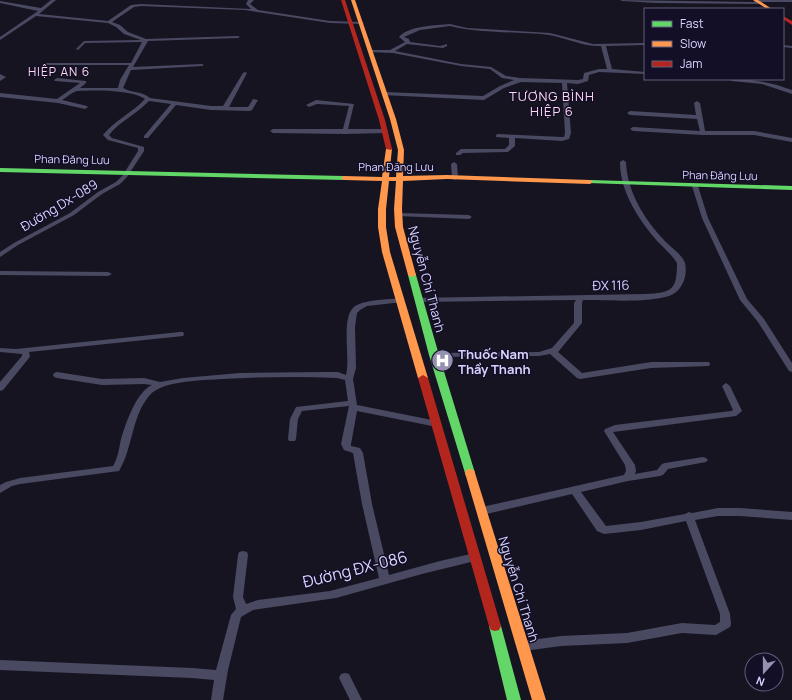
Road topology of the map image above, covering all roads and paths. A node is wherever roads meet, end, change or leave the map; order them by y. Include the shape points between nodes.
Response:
1 (54, 0) edge
2 (185, 0) edge
3 (252, 0) edge
4 (343, 0) edge
5 (353, 0) edge
6 (622, 0) edge
7 (757, 1) edge
8 (0, 2) edge
9 (792, 2) edge
10 (179, 6) junction
11 (768, 8) edge
12 (42, 10) junction
13 (257, 11) junction
14 (35, 15) junction
15 (109, 22) junction
16 (362, 23) junction
17 (350, 24) junction
18 (238, 37) dead end
19 (0, 39) edge
20 (146, 40) junction
21 (407, 43) junction
22 (644, 44) edge
23 (604, 45) junction
24 (445, 46) dead end
25 (78, 49) dead end
26 (370, 51) junction
27 (392, 52) junction
28 (44, 64) dead end
29 (202, 65) dead end
30 (131, 67) junction
31 (610, 71) junction
32 (245, 73) dead end
33 (644, 73) edge
34 (57, 80) dead end
35 (520, 80) junction
36 (740, 80) edge
37 (564, 82) junction
38 (77, 88) junction
39 (122, 90) junction
40 (790, 90) edge
41 (0, 94) edge
42 (385, 94) junction
43 (374, 95) junction
44 (148, 99) junction
45 (254, 100) dead end
46 (58, 101) junction
47 (175, 103) junction
48 (697, 103) dead end
49 (309, 105) dead end
50 (85, 107) dead end
51 (225, 108) junction
52 (630, 113) dead end
53 (699, 117) junction
54 (633, 128) dead end
55 (274, 131) dead end
56 (385, 131) junction
57 (345, 132) junction
58 (703, 133) junction
59 (498, 136) dead end
60 (146, 137) dead end
61 (512, 137) junction
62 (792, 140) edge
63 (458, 154) dead end
64 (624, 162) dead end
65 (454, 164) dead end
66 (0, 170) edge
67 (128, 173) junction
68 (401, 178) junction
69 (455, 178) junction
70 (386, 179) junction
71 (626, 184) junction
72 (695, 186) junction
73 (790, 190) edge
74 (399, 215) junction
75 (470, 216) dead end
76 (0, 255) edge
77 (0, 273) edge
78 (108, 274) dead end
79 (581, 297) junction
80 (400, 300) junction
81 (419, 300) junction
82 (180, 334) dead end
83 (0, 350) edge
84 (17, 351) junction
85 (552, 351) junction
86 (434, 355) junction
87 (706, 364) dead end
88 (792, 369) edge
89 (57, 375) dead end
90 (349, 379) junction
91 (158, 384) junction
92 (726, 386) dead end
93 (0, 388) edge
94 (353, 405) junction
95 (456, 422) junction
96 (437, 424) junction
97 (292, 439) dead end
98 (703, 460) dead end
99 (628, 478) junction
100 (2, 487) edge
101 (574, 490) junction
102 (482, 511) junction
103 (689, 516) junction
104 (792, 516) edge
105 (243, 555) dead end
106 (475, 557) junction
107 (385, 580) junction
108 (242, 609) junction
109 (524, 646) junction
110 (0, 665) edge
111 (221, 676) junction
112 (345, 678) dead end
113 (217, 700) edge
114 (356, 700) edge
115 (514, 700) edge
116 (539, 700) edge

1 - 12 street
2 - 10 street
3 - 13 street via 248,4
4 - 17 main road
5 - 16 main road, Nguyễn Chí Thanh
6 - 7 street
7 - 9 street
7 - 11 main road
8 - 12 street
10 - 13 street
10 - 15 street via 137,5
12 - 14 street
13 - 17 street
14 - 15 street
14 - 19 street
15 - 20 street via 126,34
16 - 17 street
16 - 26 main road, Nguyễn Chí Thanh
17 - 43 main road
18 - 20 street
20 - 25 street via 84,42
20 - 30 street
21 - 23 street via 407,40 401,37 412,31 450,25 467,29 550,34 588,44
21 - 24 street
21 - 27 street
22 - 23 street
23 - 31 street
26 - 27 street
26 - 42 main road, Nguyễn Chí Thanh
27 - 35 street via 491,68 504,77
28 - 30 street
29 - 30 street
30 - 39 street via 123,80 120,88
31 - 33 street
31 - 37 street via 592,71 586,74 586,80
32 - 51 street
34 - 38 street via 84,82
35 - 37 street
35 - 42 street via 484,98
36 - 40 street
37 - 61 street via 567,138
38 - 39 street
38 - 46 street
39 - 44 street via 144,95
41 - 46 street
42 - 43 main road
42 - 68 main road, Nguyễn Chí Thanh via 401,150
43 - 56 main road
44 - 47 street
44 - 67 street via 120,119 106,136 141,147
45 - 51 street via 250,109
46 - 50 street
47 - 51 street
47 - 60 street
48 - 53 street
49 - 57 street via 316,102 352,105
52 - 53 street
53 - 58 street
54 - 58 street
55 - 57 street
56 - 57 street
56 - 70 main road via 389,150
58 - 62 street via 754,133
59 - 61 street
61 - 63 street via 512,146 506,151 461,151
64 - 71 street
65 - 69 street
66 - 67 main road, Phan Đăng Lưu
67 - 70 main road, Phan Đăng Lưu
67 - 76 street, Đường Dx-089 via 118,183 72,214
68 - 69 main road, Phan Đăng Lưu
68 - 70 main road, Phan Đăng Lưu
68 - 74 main road, Nguyễn Chí Thanh
69 - 71 main road, Phan Đăng Lưu
70 - 80 main road via 382,226 386,252
71 - 72 main road, Phan Đăng Lưu
71 - 79 street, ĐX 116 via 640,214 680,263 682,280 677,288 667,295
72 - 73 main road, Phan Đăng Lưu
72 - 88 street via 705,218 744,300
74 - 75 street
74 - 81 main road, Nguyễn Chí Thanh via 399,227
77 - 78 street
79 - 81 street, ĐX 116
79 - 85 street via 578,303 578,323
80 - 90 street via 363,306 353,313 352,367
80 - 96 main road
81 - 86 main road, Nguyễn Chí Thanh
82 - 84 street
83 - 84 street
84 - 93 street via 25,352 26,356
85 - 86 street via 539,354
85 - 87 street via 580,376 651,365
86 - 95 main road, Nguyễn Chí Thanh
89 - 91 street via 102,382 144,381
90 - 91 street via 324,374 265,374
90 - 94 street
91 - 100 street via 151,388 141,401 116,469 109,472 20,481
92 - 99 street via 738,411 733,414 608,431 630,465
94 - 96 street
94 - 97 street via 298,409
94 - 107 street via 346,444 347,448 358,453
95 - 96 main road
95 - 102 main road, Nguyễn Chí Thanh
96 - 106 main road
98 - 99 street via 665,466 660,473
99 - 101 street
101 - 102 street
101 - 103 street via 604,530 641,526
102 - 109 main road, Nguyễn Chí Thanh
103 - 104 street via 728,511
103 - 109 street via 725,614 726,624 716,630 682,628 627,638 561,641
105 - 108 street via 238,597
106 - 107 street, Đường ĐX-086 via 442,563
106 - 115 main road
107 - 108 street, Đường ĐX-086 via 322,597 252,605
108 - 111 street via 236,615
109 - 116 main road, Nguyễn Chí Thanh
110 - 111 street
111 - 113 street
112 - 114 street

